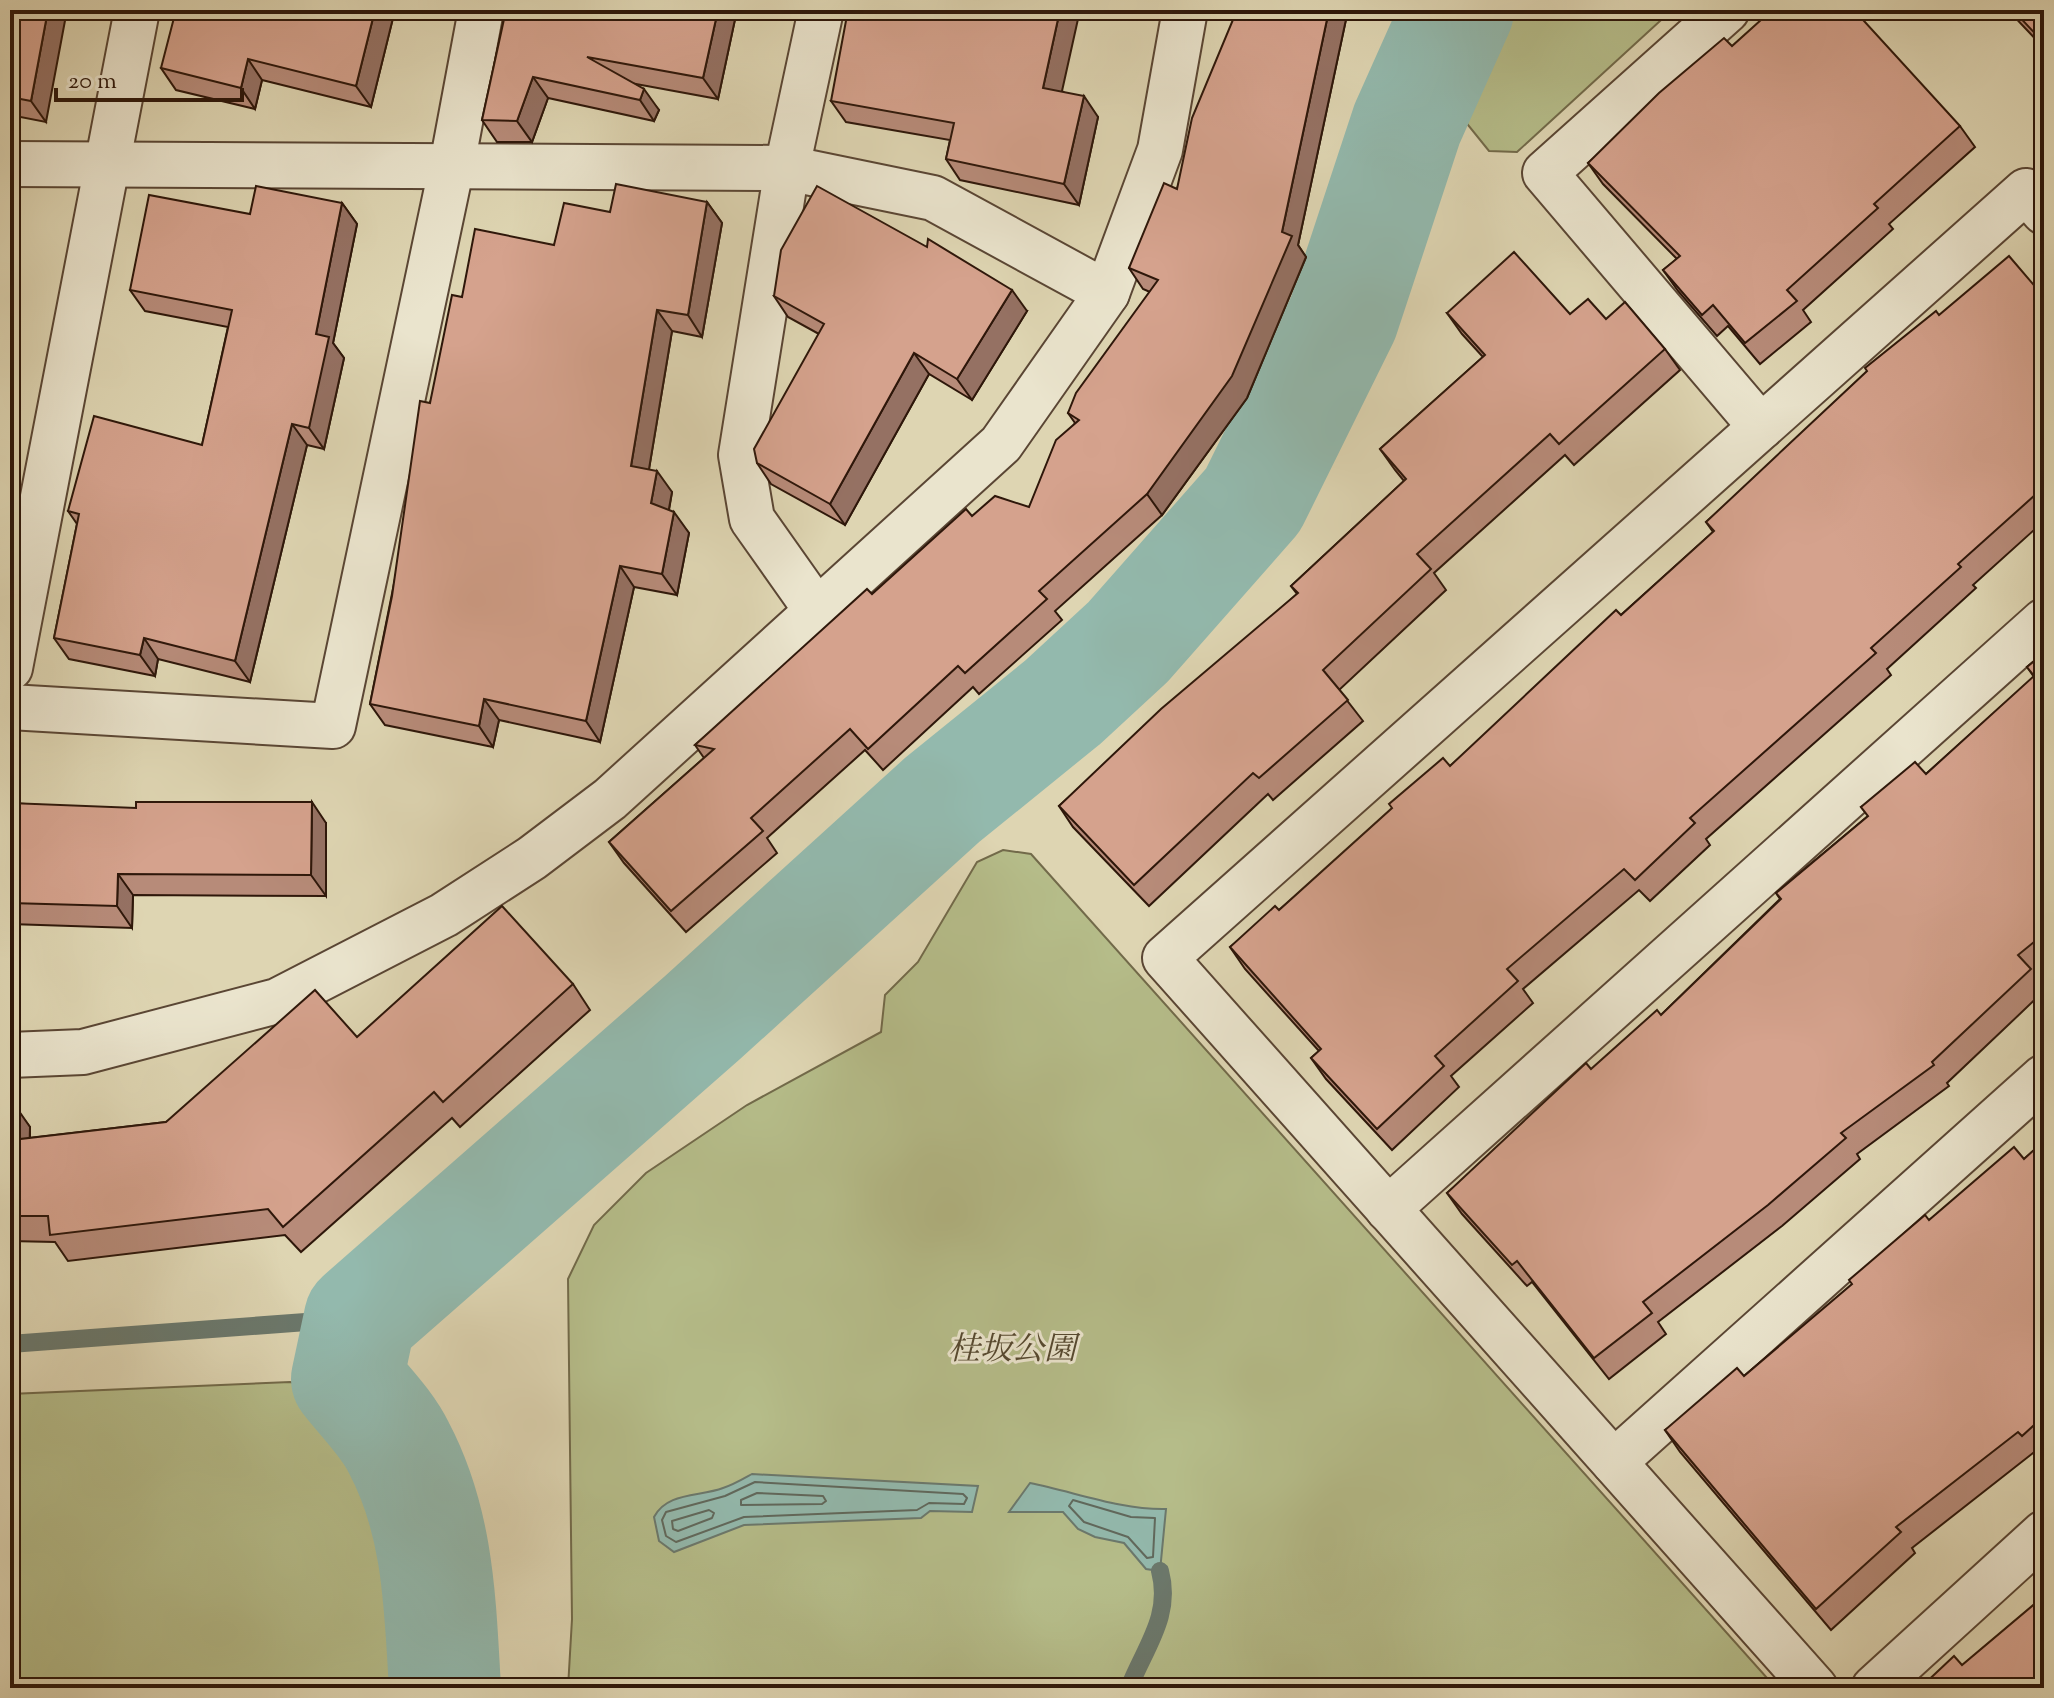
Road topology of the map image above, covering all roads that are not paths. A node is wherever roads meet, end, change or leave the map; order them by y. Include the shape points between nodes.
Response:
1 (137, 10) edge
2 (481, 10) edge
3 (821, 10) edge
4 (1185, 10) edge
5 (1727, 10) edge
6 (10, 164) edge
7 (106, 164) junction
8 (452, 165) junction
9 (787, 168) junction
10 (2044, 212) edge
11 (1107, 293) junction
12 (1761, 427) junction
13 (817, 611) junction
14 (2044, 621) edge
15 (10, 668) edge
16 (10, 707) edge
17 (10, 1055) edge
18 (2044, 1077) edge
19 (1388, 1209) junction
20 (1614, 1462) junction
21 (2044, 1533) edge
22 (1815, 1688) edge
23 (1874, 1688) edge

1 - 7 street
2 - 8 street
3 - 9 street
4 - 11 street via 1160,150
5 - 12 street via 1545,173
6 - 7 street
7 - 8 street
7 - 15 street
8 - 9 street
8 - 16 street via 333,726
9 - 11 street via 933,198
9 - 13 street via 741,455 752,519
10 - 12 street via 2026,191
11 - 13 street via 1001,444
12 - 19 street via 1165,958
13 - 17 street via 610,799 444,915 277,1001 83,1052
14 - 19 street
18 - 20 street
19 - 20 street
20 - 22 street
21 - 23 street

